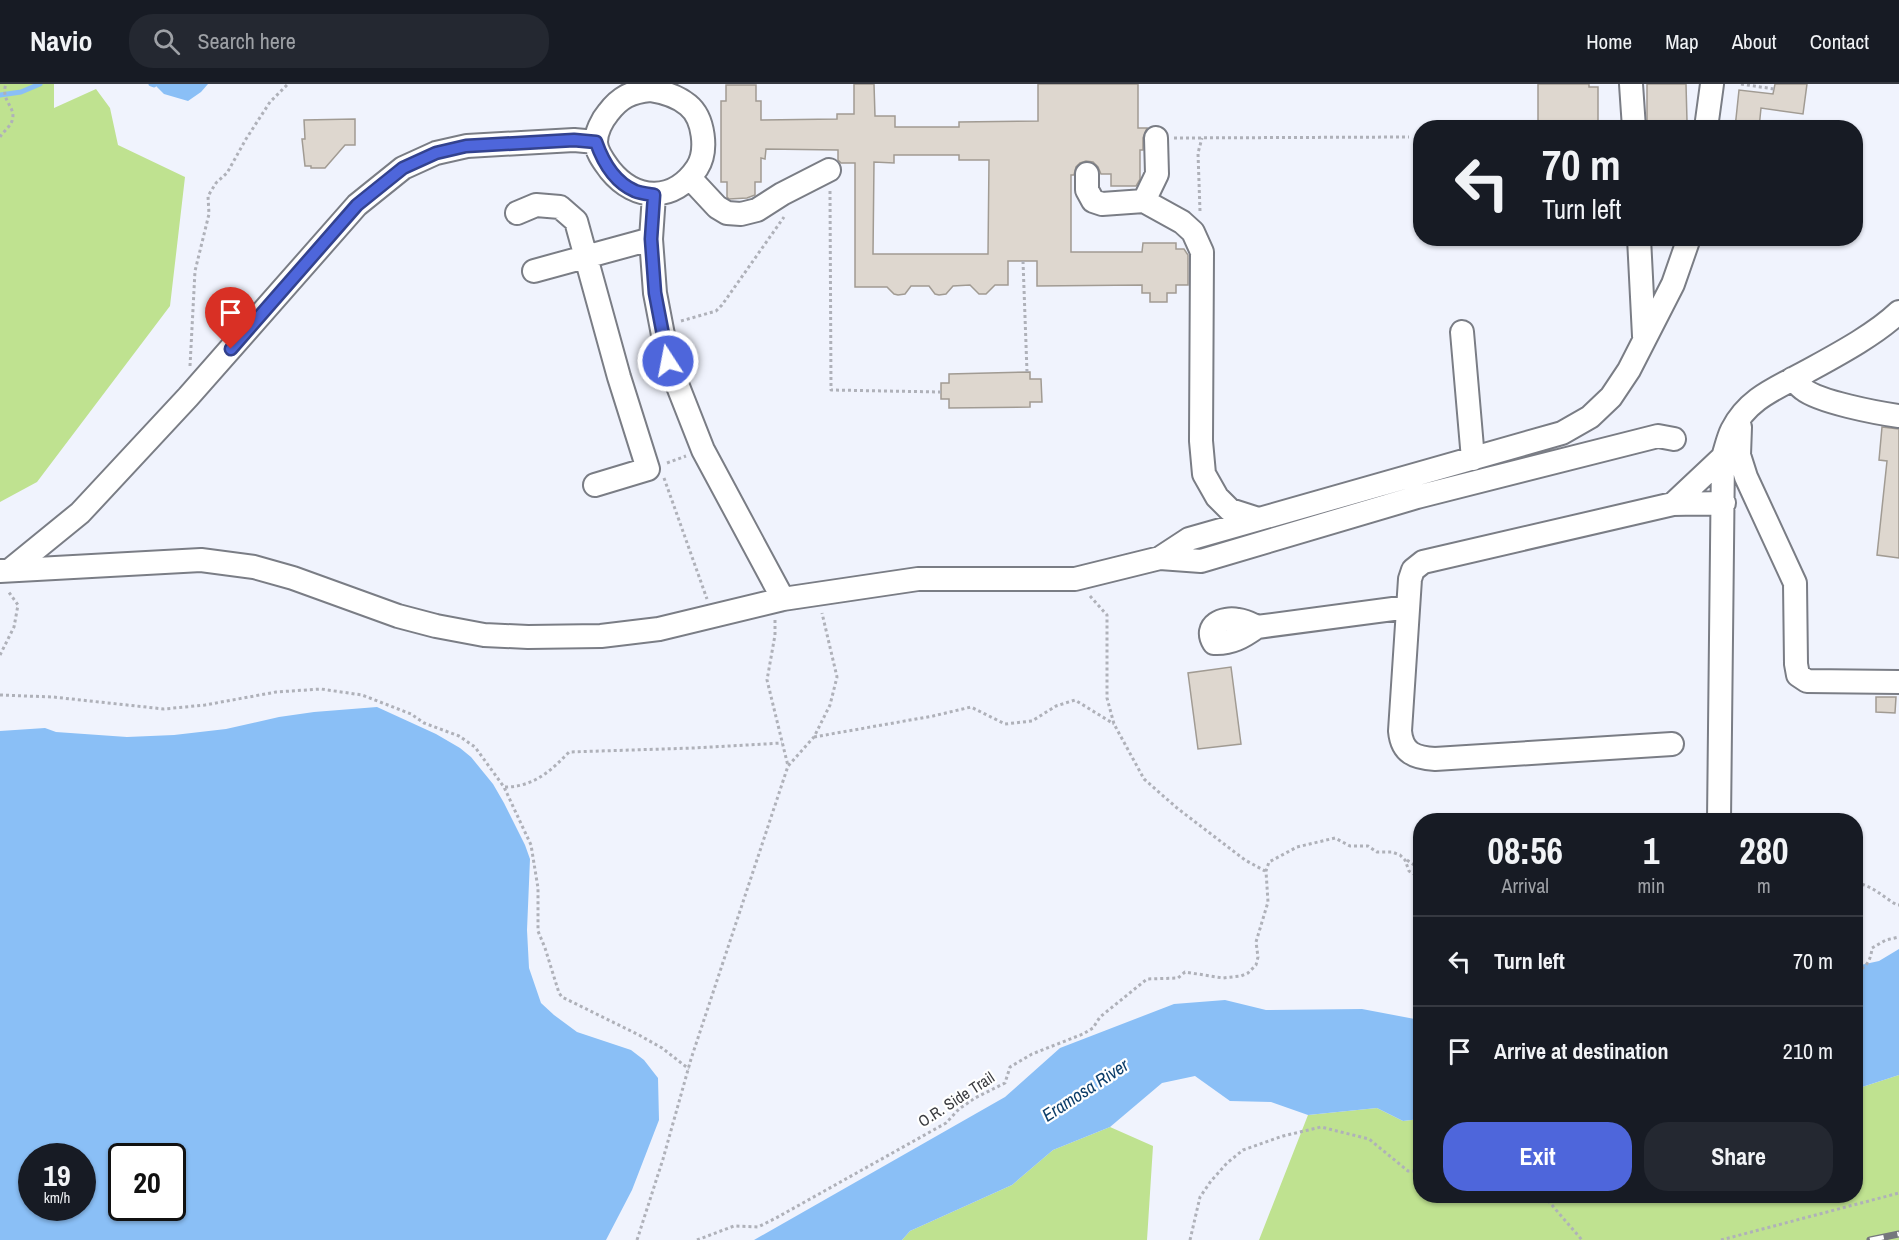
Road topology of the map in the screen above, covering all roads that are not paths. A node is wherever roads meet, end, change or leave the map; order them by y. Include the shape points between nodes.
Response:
1 (1632, 84) edge
2 (1712, 84) edge
3 (650, 87) edge
4 (1634, 120) edge
5 (1707, 120) edge
6 (1161, 138) road end
7 (596, 142) junction
8 (829, 170) road end
9 (1087, 174) dead end
10 (690, 178) junction
11 (654, 195) junction
12 (1144, 201) junction
13 (517, 213) dead end
14 (651, 239) junction
15 (1639, 246) edge
16 (1686, 246) edge
17 (587, 257) junction
18 (534, 272) dead end
19 (1899, 312) edge
20 (1462, 332) dead end
21 (1644, 338) junction
22 (1792, 379) junction
23 (1899, 416) edge
24 (1741, 417) junction
25 (1674, 439) dead end
26 (1723, 457) junction
27 (1473, 459) junction
28 (595, 485) dead end
29 (1724, 503) junction
30 (1673, 504) junction
31 (1258, 519) junction
32 (1160, 558) junction
33 (6, 576) edge
34 (780, 599) junction
35 (1408, 607) junction
36 (1257, 627) dead end
37 (1899, 682) edge
38 (1672, 744) dead end
39 (1719, 813) edge

1 - 4 lane
2 - 5 lane
3 - 7 lane via 615,104 602,121
3 - 10 lane via 689,105 699,121 704,141 700,162
6 - 12 lane via 1157,174
7 - 11 lane via 603,162 618,180 635,191
7 - 33 lane via 466,146 436,153 403,168 357,205 189,397 80,513
8 - 10 lane via 757,210 741,214 717,207
9 - 12 lane via 1087,190 1093,201
10 - 11 lane via 676,189
11 - 14 lane
12 - 31 lane via 1182,222 1193,232 1202,252 1204,474 1230,510
13 - 17 lane via 536,205 560,207 576,221
14 - 17 lane
14 - 34 lane via 655,293 668,361 703,450
15 - 21 lane
16 - 21 lane via 1673,284
17 - 18 lane
17 - 28 lane via 619,377 654,467
19 - 22 lane via 1841,352
20 - 27 lane
21 - 27 lane via 1611,397 1590,417 1563,433
22 - 23 lane via 1817,397
22 - 24 lane via 1755,401
24 - 26 lane via 1731,431
24 - 37 lane via 1739,455 1795,583 1798,675 1807,681
25 - 32 lane via 1658,436 1429,494 1201,561
26 - 29 lane
26 - 30 lane
27 - 31 lane
29 - 30 lane
29 - 39 lane
30 - 35 lane via 1423,562 1413,570
31 - 32 lane via 1189,539
32 - 34 lane via 1075,579 918,579
33 - 34 lane via 212,561 293,578 436,626 484,635 528,637 601,636 659,629
35 - 36 lane
35 - 38 lane via 1400,730 1404,747 1418,757

